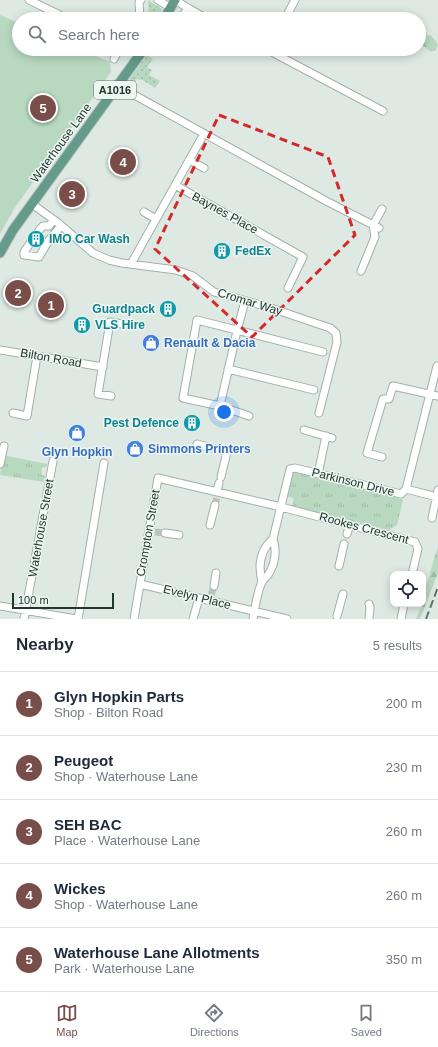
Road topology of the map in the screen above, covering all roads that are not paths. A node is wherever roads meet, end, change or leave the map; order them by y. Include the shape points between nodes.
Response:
1 (29, 0) edge
2 (141, 0) edge
3 (158, 0) edge
4 (295, 0) edge
5 (174, 3) edge
6 (188, 8) junction
7 (54, 12) edge
8 (140, 12) edge
9 (168, 12) edge
10 (185, 12) edge
11 (195, 12) edge
12 (289, 12) edge
13 (116, 56) edge
14 (136, 56) edge
15 (281, 56) edge
16 (114, 59) dead end
17 (115, 89) junction
18 (382, 111) dead end
19 (201, 139) dead end
20 (189, 160) junction
21 (204, 168) dead end
22 (175, 185) junction
23 (32, 204) junction
24 (382, 209) dead end
25 (144, 212) dead end
26 (156, 219) junction
27 (54, 220) junction
28 (43, 226) junction
29 (61, 226) junction
30 (376, 227) junction
31 (49, 240) junction
32 (0, 253) edge
33 (131, 264) junction
34 (361, 270) dead end
35 (288, 288) dead end
36 (245, 301) junction
37 (122, 324) dead end
38 (237, 331) junction
39 (0, 350) edge
40 (323, 352) dead end
41 (37, 356) junction
42 (437, 366) edge
43 (103, 367) junction
44 (228, 369) junction
45 (314, 390) dead end
46 (430, 395) junction
47 (111, 396) dead end
48 (438, 396) edge
49 (220, 406) junction
50 (13, 413) dead end
51 (319, 413) dead end
52 (249, 416) dead end
53 (304, 430) dead end
54 (197, 444) dead end
55 (4, 446) dead end
56 (382, 456) dead end
57 (53, 461) dead end
58 (104, 463) dead end
59 (0, 464) edge
60 (318, 474) junction
61 (406, 489) junction
62 (218, 493) junction
63 (437, 494) edge
64 (215, 505) tunnel mouth
65 (281, 507) junction
66 (432, 518) dead end
67 (350, 524) junction
68 (210, 525) dead end
69 (165, 533) tunnel mouth
70 (347, 534) dead end
71 (179, 535) dead end
72 (272, 539) junction
73 (344, 544) dead end
74 (339, 566) dead end
75 (413, 571) edge
76 (216, 573) dead end
77 (262, 582) junction
78 (140, 584) junction
79 (214, 586) tunnel mouth
80 (342, 594) dead end
81 (199, 598) junction
82 (369, 604) dead end
83 (0, 606) edge
84 (403, 607) edge
85 (26, 611) junction
86 (254, 611) junction
87 (337, 616) dead end
88 (68, 618) edge
89 (24, 619) edge
90 (77, 619) edge
91 (134, 619) edge
92 (194, 619) edge
93 (253, 619) edge
94 (287, 619) edge
95 (369, 619) edge
96 (401, 619) edge

1 - 7 street
2 - 8 street
3 - 5 street
4 - 12 street
5 - 6 street
5 - 9 main road
6 - 10 street
6 - 11 street
13 - 16 street
14 - 17 main road, Waterhouse Lane / A1016
15 - 18 street
17 - 23 main road, Waterhouse Lane / A1016
17 - 30 street via 130,92
19 - 20 street
20 - 21 street
20 - 22 street
22 - 26 street
22 - 35 street, Baynes Place via 303,257
23 - 27 street, Cromar Way
23 - 32 main road, Waterhouse Lane / A1016
24 - 30 street
25 - 26 street
26 - 33 street
27 - 28 street via 49,226
27 - 29 street, Cromar Way
28 - 31 street via 50,232
28 - 31 street via 24,255 39,257
29 - 31 street
29 - 33 street, Cromar Way via 99,257
30 - 34 street via 375,237
33 - 36 street, Cromar Way via 176,270 193,276 214,292
36 - 38 street
36 - 51 street, Cromar Way via 330,328 336,333 337,342
37 - 43 street via 110,322
38 - 40 street
38 - 44 street
38 - 49 street via 198,320 183,398
39 - 41 street, Bilton Road
41 - 43 street, Bilton Road
41 - 50 street via 27,416
42 - 46 street, Parkinson Drive
43 - 47 street via 98,394
44 - 45 street
44 - 49 street
46 - 48 street
46 - 56 street via 393,386 388,399 383,399 368,453
46 - 61 street, Parkinson Drive
49 - 52 street
53 - 60 street via 329,437
54 - 62 street via 227,452
55 - 59 street
57 - 85 street, Waterhouse Street
58 - 90 street
60 - 61 street, Parkinson Drive via 401,494
60 - 65 street, Parkinson Drive via 295,468 290,470
61 - 63 street
62 - 65 street, Crompton Street
62 - 78 street, Crompton Street via 158,478 152,532
63 - 66 street
64 - 68 street
65 - 67 street, Rookes Crescent
65 - 72 street, Parkinson Drive
67 - 70 street
67 - 75 street, Rookes Crescent via 415,542 418,549
69 - 71 street
72 - 77 street, Parkinson Drive via 261,558
72 - 77 street, Parkinson Drive via 275,544 274,561
73 - 74 street
76 - 79 street
77 - 86 street, Parkinson Drive
78 - 81 street, Evelyn Place
78 - 91 street, Crompton Street
80 - 87 street
81 - 86 street, Evelyn Place via 211,598
81 - 92 street
82 - 95 street
83 - 85 street
84 - 96 street
85 - 88 street
85 - 89 street, Waterhouse Street
86 - 93 street, Parkinson Drive
86 - 94 street
88 - 90 street

